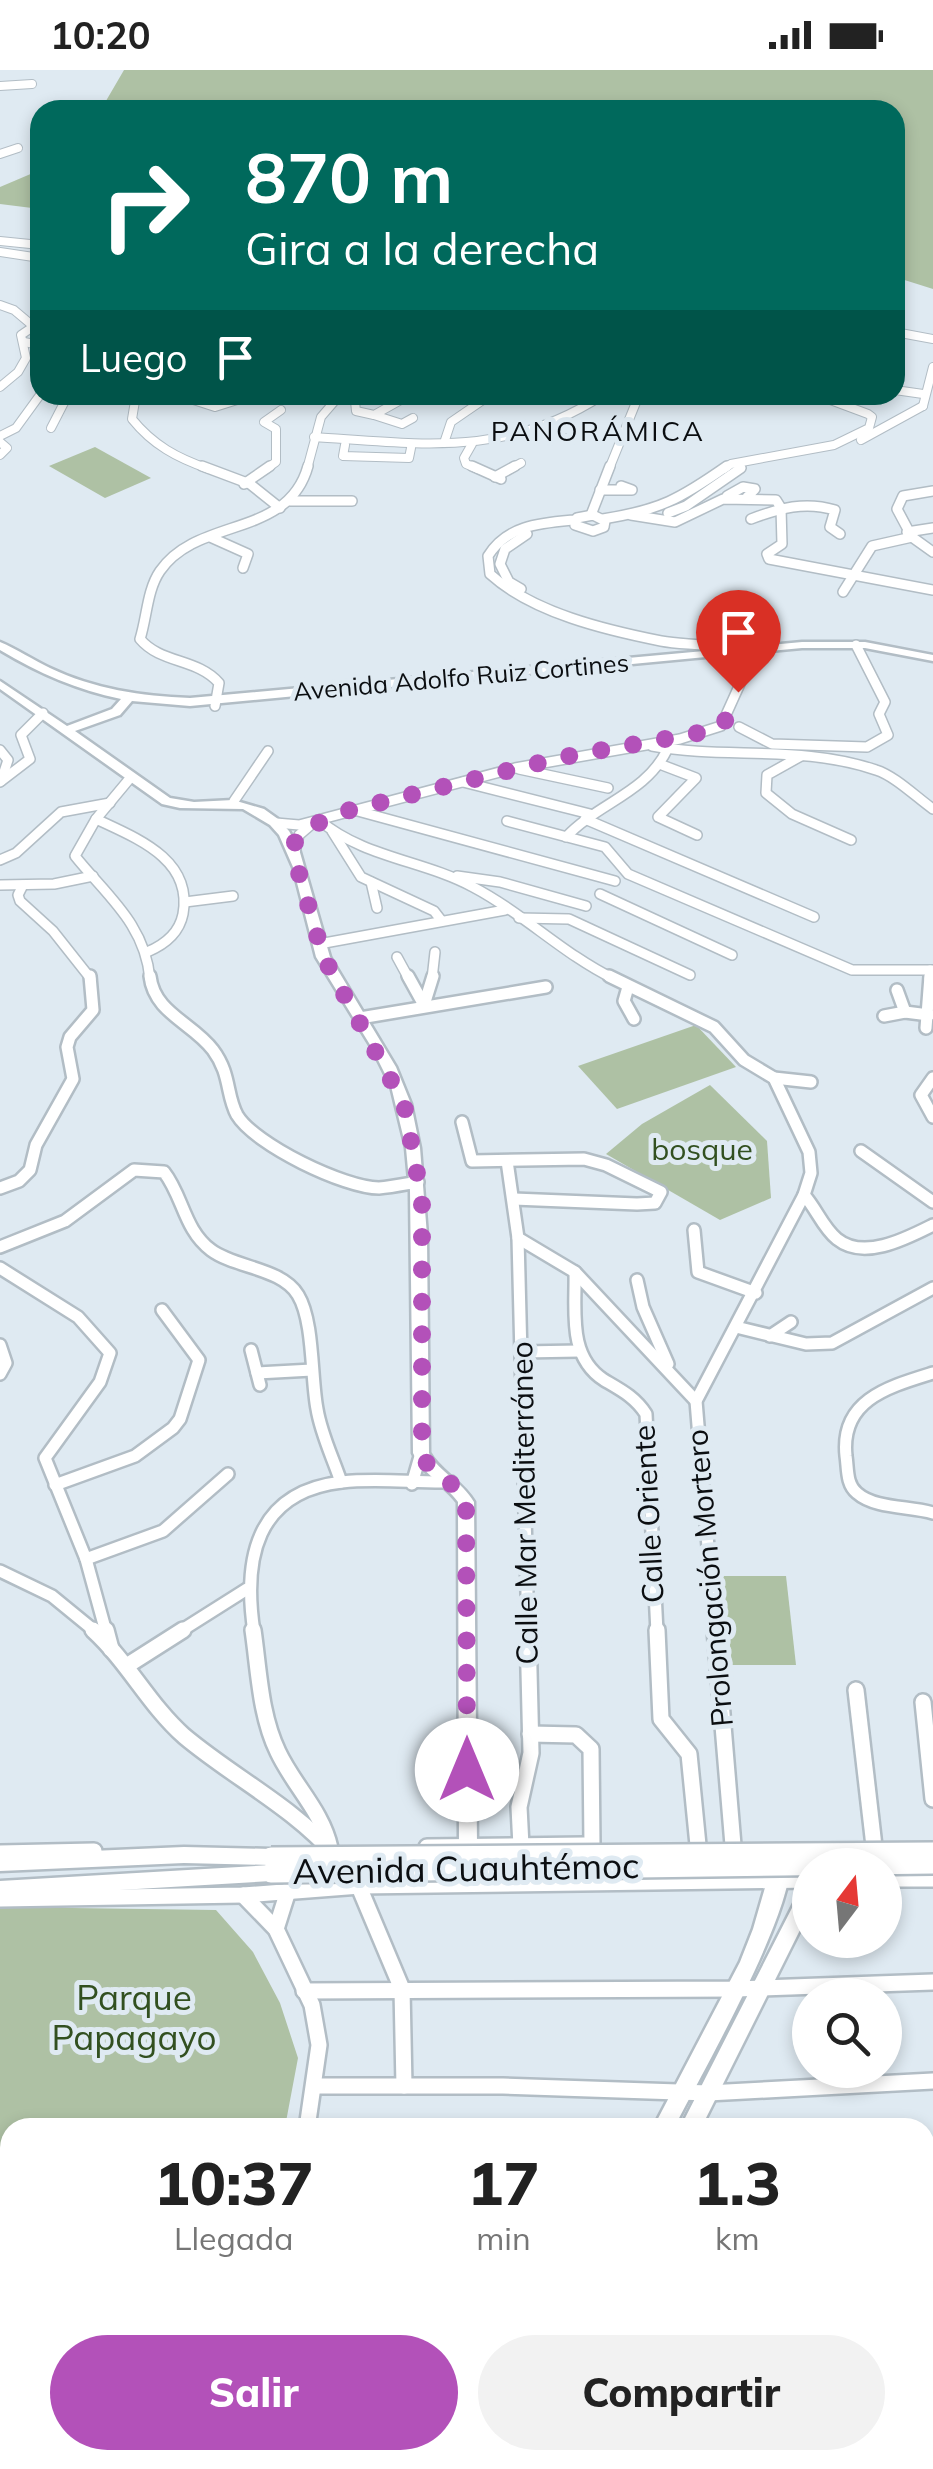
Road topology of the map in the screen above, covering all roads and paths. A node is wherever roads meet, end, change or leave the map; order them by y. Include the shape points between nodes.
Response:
1 (32, 84) dead end
2 (0, 86) edge
3 (18, 148) dead end
4 (0, 154) edge
5 (0, 241) edge
6 (30, 248) edge
7 (30, 250) edge
8 (0, 252) edge
9 (0, 305) edge
10 (30, 320) edge
11 (30, 329) edge
12 (905, 334) edge
13 (933, 339) edge
14 (24, 342) junction
15 (30, 343) edge
16 (932, 369) edge
17 (930, 384) edge
18 (0, 387) edge
19 (905, 391) edge
20 (923, 394) junction
21 (31, 405) edge
22 (64, 405) edge
23 (134, 405) edge
24 (332, 405) edge
25 (355, 405) edge
26 (392, 405) edge
27 (476, 405) edge
28 (584, 405) edge
29 (636, 405) edge
30 (841, 405) edge
31 (923, 406) junction
32 (281, 410) dead end
33 (933, 412) edge
34 (374, 415) junction
35 (413, 418) dead end
36 (542, 427) junction
37 (52, 428) dead end
38 (2, 436) edge
39 (314, 438) junction
40 (566, 439) dead end
41 (380, 440) junction
42 (444, 443) junction
43 (472, 444) junction
44 (345, 446) dead end
45 (411, 448) dead end
46 (0, 455) edge
47 (377, 457) junction
48 (521, 462) dead end
49 (760, 462) junction
50 (244, 484) junction
51 (622, 486) dead end
52 (600, 490) junction
53 (933, 491) edge
54 (290, 502) junction
55 (352, 502) dead end
56 (280, 508) junction
57 (780, 508) junction
58 (591, 515) junction
59 (631, 515) junction
60 (644, 519) junction
61 (751, 519) dead end
62 (604, 522) junction
63 (575, 523) junction
64 (933, 528) edge
65 (840, 534) dead end
66 (910, 534) junction
67 (210, 537) junction
68 (933, 552) edge
69 (244, 568) dead end
70 (853, 574) junction
71 (933, 590) edge
72 (843, 592) dead end
73 (0, 645) edge
74 (856, 647) junction
75 (0, 652) edge
76 (738, 654) junction
77 (933, 661) edge
78 (0, 684) edge
79 (108, 699) junction
80 (127, 701) junction
81 (217, 702) junction
82 (43, 713) junction
83 (110, 714) junction
84 (739, 727) dead end
85 (68, 730) junction
86 (648, 745) junction
87 (812, 745) junction
88 (0, 750) edge
89 (667, 750) junction
90 (268, 751) dead end
91 (803, 756) junction
92 (662, 765) junction
93 (515, 768) junction
94 (132, 777) junction
95 (1, 781) edge
96 (459, 781) junction
97 (608, 788) dead end
98 (234, 802) junction
99 (110, 803) junction
100 (933, 809) edge
101 (350, 810) junction
102 (588, 817) junction
103 (96, 820) junction
104 (318, 820) junction
105 (507, 821) dead end
106 (276, 823) junction
107 (332, 832) junction
108 (697, 835) dead end
109 (566, 837) junction
110 (851, 840) dead end
111 (294, 856) junction
112 (0, 860) edge
113 (628, 874) junction
114 (93, 876) junction
115 (453, 876) junction
116 (370, 882) junction
117 (615, 882) junction
118 (0, 885) edge
119 (23, 886) junction
120 (600, 894) junction
121 (233, 896) dead end
122 (186, 902) junction
123 (586, 906) junction
124 (377, 908) dead end
125 (506, 910) junction
126 (814, 917) dead end
127 (519, 918) junction
128 (569, 919) junction
129 (441, 920) junction
130 (320, 944) junction
131 (147, 952) junction
132 (435, 952) dead end
133 (732, 955) dead end
134 (397, 957) dead end
135 (931, 970) edge
136 (690, 975) dead end
137 (546, 987) dead end
138 (628, 987) junction
139 (896, 990) dead end
140 (424, 1006) junction
141 (905, 1012) junction
142 (929, 1015) edge
143 (884, 1016) dead end
144 (360, 1018) junction
145 (634, 1020) dead end
146 (926, 1028) dead end
147 (774, 1078) junction
148 (933, 1078) edge
149 (811, 1082) dead end
150 (930, 1110) edge
151 (462, 1122) dead end
152 (861, 1151) dead end
153 (507, 1161) junction
154 (418, 1182) junction
155 (0, 1188) edge
156 (804, 1195) junction
157 (514, 1198) junction
158 (933, 1202) edge
159 (933, 1225) edge
160 (694, 1230) dead end
161 (518, 1238) junction
162 (0, 1247) edge
163 (0, 1268) edge
164 (576, 1272) junction
165 (637, 1280) dead end
166 (933, 1288) edge
167 (756, 1293) junction
168 (162, 1310) dead end
169 (791, 1322) dead end
170 (736, 1327) junction
171 (770, 1336) junction
172 (0, 1344) edge
173 (250, 1350) dead end
174 (579, 1350) junction
175 (522, 1352) junction
176 (312, 1370) junction
177 (672, 1373) junction
178 (933, 1373) edge
179 (0, 1374) edge
180 (696, 1401) junction
181 (422, 1453) junction
182 (228, 1474) dead end
183 (340, 1482) junction
184 (453, 1482) junction
185 (412, 1484) junction
186 (55, 1485) junction
187 (933, 1513) edge
188 (86, 1559) junction
189 (0, 1571) edge
190 (247, 1589) junction
191 (111, 1648) junction
192 (128, 1665) junction
193 (856, 1690) dead end
194 (923, 1702) dead end
195 (530, 1734) junction
196 (933, 1799) edge
197 (592, 1845) junction
198 (698, 1845) junction
199 (733, 1845) junction
200 (785, 1845) junction
201 (814, 1845) junction
202 (468, 1846) junction
203 (521, 1846) junction
204 (874, 1846) junction
205 (330, 1848) junction
206 (814, 1848) edge
207 (933, 1849) edge
208 (1, 1851) edge
209 (933, 1864) edge
210 (271, 1865) junction
211 (933, 1878) edge
212 (792, 1879) edge
213 (902, 1879) edge
214 (779, 1880) junction
215 (360, 1886) junction
216 (0, 1888) edge
217 (288, 1891) junction
218 (243, 1895) junction
219 (0, 1900) edge
220 (792, 1927) edge
221 (276, 1929) junction
222 (933, 1982) edge
223 (761, 1988) junction
224 (402, 1989) junction
225 (736, 1989) junction
226 (304, 1991) junction
227 (933, 2081) edge
228 (315, 2086) junction
229 (404, 2086) junction
230 (681, 2091) junction
231 (708, 2093) junction
232 (309, 2118) edge
233 (668, 2118) edge
234 (695, 2118) edge

1 - 2 street
3 - 4 street
5 - 6 street
7 - 8 street
9 - 10 street
11 - 14 street via 21,335
12 - 13 street
14 - 15 street
14 - 18 street via 22,367
16 - 17 street
17 - 20 street
19 - 20 street
20 - 31 street
21 - 38 street
22 - 37 street
23 - 50 street via 132,418 160,449
24 - 39 street
25 - 34 street via 356,411
26 - 34 street
27 - 42 street via 451,422
28 - 36 street
29 - 52 street
30 - 49 street via 872,418 869,428 834,445
31 - 33 street
31 - 49 street via 842,448
32 - 50 street via 264,422 276,429 276,462
34 - 35 street via 402,424
36 - 40 street
36 - 43 street
38 - 46 street via 7,448
39 - 41 street
39 - 54 street
41 - 42 street
41 - 47 street
42 - 43 street
43 - 48 street via 466,464 498,478
44 - 47 street via 344,456
45 - 47 street via 409,458
49 - 59 street via 721,469 677,501
49 - 60 street via 686,506
50 - 56 street via 270,494
51 - 52 street via 632,490
52 - 58 street
53 - 66 street via 902,496 897,509
54 - 55 street
54 - 56 street
56 - 67 street
57 - 60 street via 776,500 723,499 682,520
57 - 61 street
57 - 65 street via 821,505 836,511 830,527
57 - 70 street via 782,544 769,559
58 - 62 street
58 - 63 street
59 - 60 street
59 - 62 street
60 - 62 street
62 - 63 street via 593,531
63 - 76 street via 512,543 501,556 503,574 518,588 578,611 661,635 724,643
64 - 66 street
66 - 68 street
66 - 70 street via 872,546
67 - 69 street via 248,554
67 - 81 street via 159,571 140,639 156,654 212,672
70 - 71 street
70 - 72 street
73 - 80 main road, Avenida Adolfo Ruiz Cortines via 50,675
74 - 76 main road, Avenida Adolfo Ruiz Cortines
74 - 77 main road, Avenida Adolfo Ruiz Cortines
74 - 87 street via 886,702 878,714 888,736 867,747
75 - 79 main road, Avenida Adolfo Ruiz Cortines via 44,679
76 - 81 main road, Avenida Adolfo Ruiz Cortines
76 - 86 street via 749,664 721,726
78 - 82 main road
79 - 80 main road, Avenida Adolfo Ruiz Cortines
79 - 83 main road
80 - 81 main road, Avenida Adolfo Ruiz Cortines via 168,707
80 - 83 main road
82 - 85 main road
82 - 95 street via 21,734 30,759
83 - 85 main road
84 - 87 street via 772,744
85 - 94 main road
86 - 89 street
86 - 93 street
87 - 91 street
88 - 95 street via 8,760
89 - 91 street
89 - 92 street
90 - 98 street
91 - 100 street via 887,773
91 - 110 street via 768,775 766,792 792,814
92 - 102 street
92 - 108 street via 696,778 658,817
93 - 96 street
93 - 97 street
94 - 98 main road via 174,804
94 - 99 street
96 - 101 street
96 - 102 street
98 - 106 main road
99 - 103 street
99 - 112 street via 52,816 15,854
101 - 104 street
101 - 117 street
102 - 109 street
102 - 126 street
103 - 114 street via 75,856
103 - 122 street via 173,863 184,880
104 - 106 street
104 - 107 street
104 - 111 street via 299,835
105 - 109 street
106 - 111 main road
107 - 115 street via 406,865
107 - 116 street via 354,871
109 - 113 street via 609,849
111 - 130 main road
113 - 117 street
113 - 135 street via 852,970
114 - 119 street
114 - 131 street via 114,896
115 - 123 street
115 - 125 street
116 - 124 street
116 - 129 street
117 - 120 street
118 - 119 street
119 - 155 street via 20,901 91,978 94,1010 70,1036 73,1079 36,1145 30,1170
120 - 123 street
120 - 133 street
121 - 122 street
122 - 131 street via 176,933
123 - 128 street
125 - 127 street
125 - 129 street
127 - 128 street
127 - 138 street
128 - 136 street
129 - 130 street
130 - 144 main road
131 - 154 street via 154,998 211,1047 228,1074 235,1112 252,1134 338,1179 377,1188
132 - 140 street
134 - 140 street
135 - 142 street
137 - 140 street
138 - 145 street via 624,1001
138 - 147 street via 700,1018
139 - 141 street
140 - 144 street
141 - 142 street
141 - 143 street
142 - 146 street
144 - 154 main road via 404,1104
147 - 149 street
147 - 156 street via 810,1152
148 - 150 street via 923,1088
151 - 153 street via 472,1161
152 - 158 street
153 - 157 street, Calle Mar Mediterráneo
153 - 157 street via 596,1161 661,1192 655,1204 630,1206
154 - 181 main road
156 - 159 street via 837,1240 855,1247 908,1238
156 - 167 street, Prolongación Mortero
157 - 161 street, Calle Mar Mediterráneo
160 - 167 street via 698,1272
161 - 164 street
161 - 175 street, Calle Mar Mediterráneo
162 - 176 street via 65,1221 124,1175 156,1168 171,1177 188,1224 211,1250 298,1294
163 - 186 street via 102,1337 110,1353 101,1380 45,1458
164 - 174 street
164 - 177 street
165 - 177 street
166 - 171 street via 832,1343
167 - 170 street, Prolongación Mortero
168 - 186 street via 199,1360 180,1419 135,1456
169 - 171 street
170 - 171 street
170 - 180 street, Prolongación Mortero
172 - 179 street via 6,1363
173 - 176 street via 259,1379
174 - 175 street
174 - 198 street, Calle Oriente via 587,1366 631,1394 646,1414 661,1718 689,1754
175 - 195 street, Calle Mar Mediterráneo
176 - 183 street via 317,1412
177 - 180 street
178 - 187 street via 880,1394 848,1422 844,1435 853,1491 874,1502
180 - 199 street, Prolongación Mortero
181 - 184 main road via 431,1469
181 - 185 street
182 - 188 street via 163,1531
183 - 185 street
183 - 190 street via 296,1498 269,1519 250,1559
184 - 185 street
184 - 202 main road via 466,1502
186 - 188 street
188 - 191 street
189 - 191 street via 47,1592
190 - 192 street
190 - 205 street via 275,1748 328,1831
191 - 192 street
192 - 205 street via 185,1736 294,1813
193 - 204 street
194 - 196 street
195 - 197 street via 576,1735 591,1749
195 - 203 street, Calle Mar Mediterráneo via 519,1807
197 - 198 street
197 - 203 street
198 - 199 street
199 - 200 street
200 - 201 street
200 - 214 main road
201 - 204 street
201 - 206 main road
202 - 203 street
202 - 205 street
204 - 207 street
205 - 208 street
205 - 215 street
205 - 217 street via 304,1865
207 - 210 main road, Avenida Cuauhtémoc, bridge
208 - 210 main road, Avenida Cuauhtémoc via 184,1855
209 - 210 main road, Avenida Cuauhtémoc, bridge
210 - 216 main road, Avenida Cuauhtémoc
211 - 213 street
212 - 214 street
214 - 215 street
214 - 225 main road
215 - 217 street
215 - 224 street
217 - 218 street
217 - 221 street
218 - 219 street
218 - 221 street
220 - 223 main road
221 - 226 street
222 - 223 street
223 - 225 street
223 - 231 main road
224 - 225 street
224 - 226 street
224 - 229 street
225 - 230 main road
226 - 228 street via 317,2024
227 - 231 street
228 - 229 street
228 - 232 street
229 - 230 street
230 - 231 street
230 - 233 main road
231 - 234 main road

